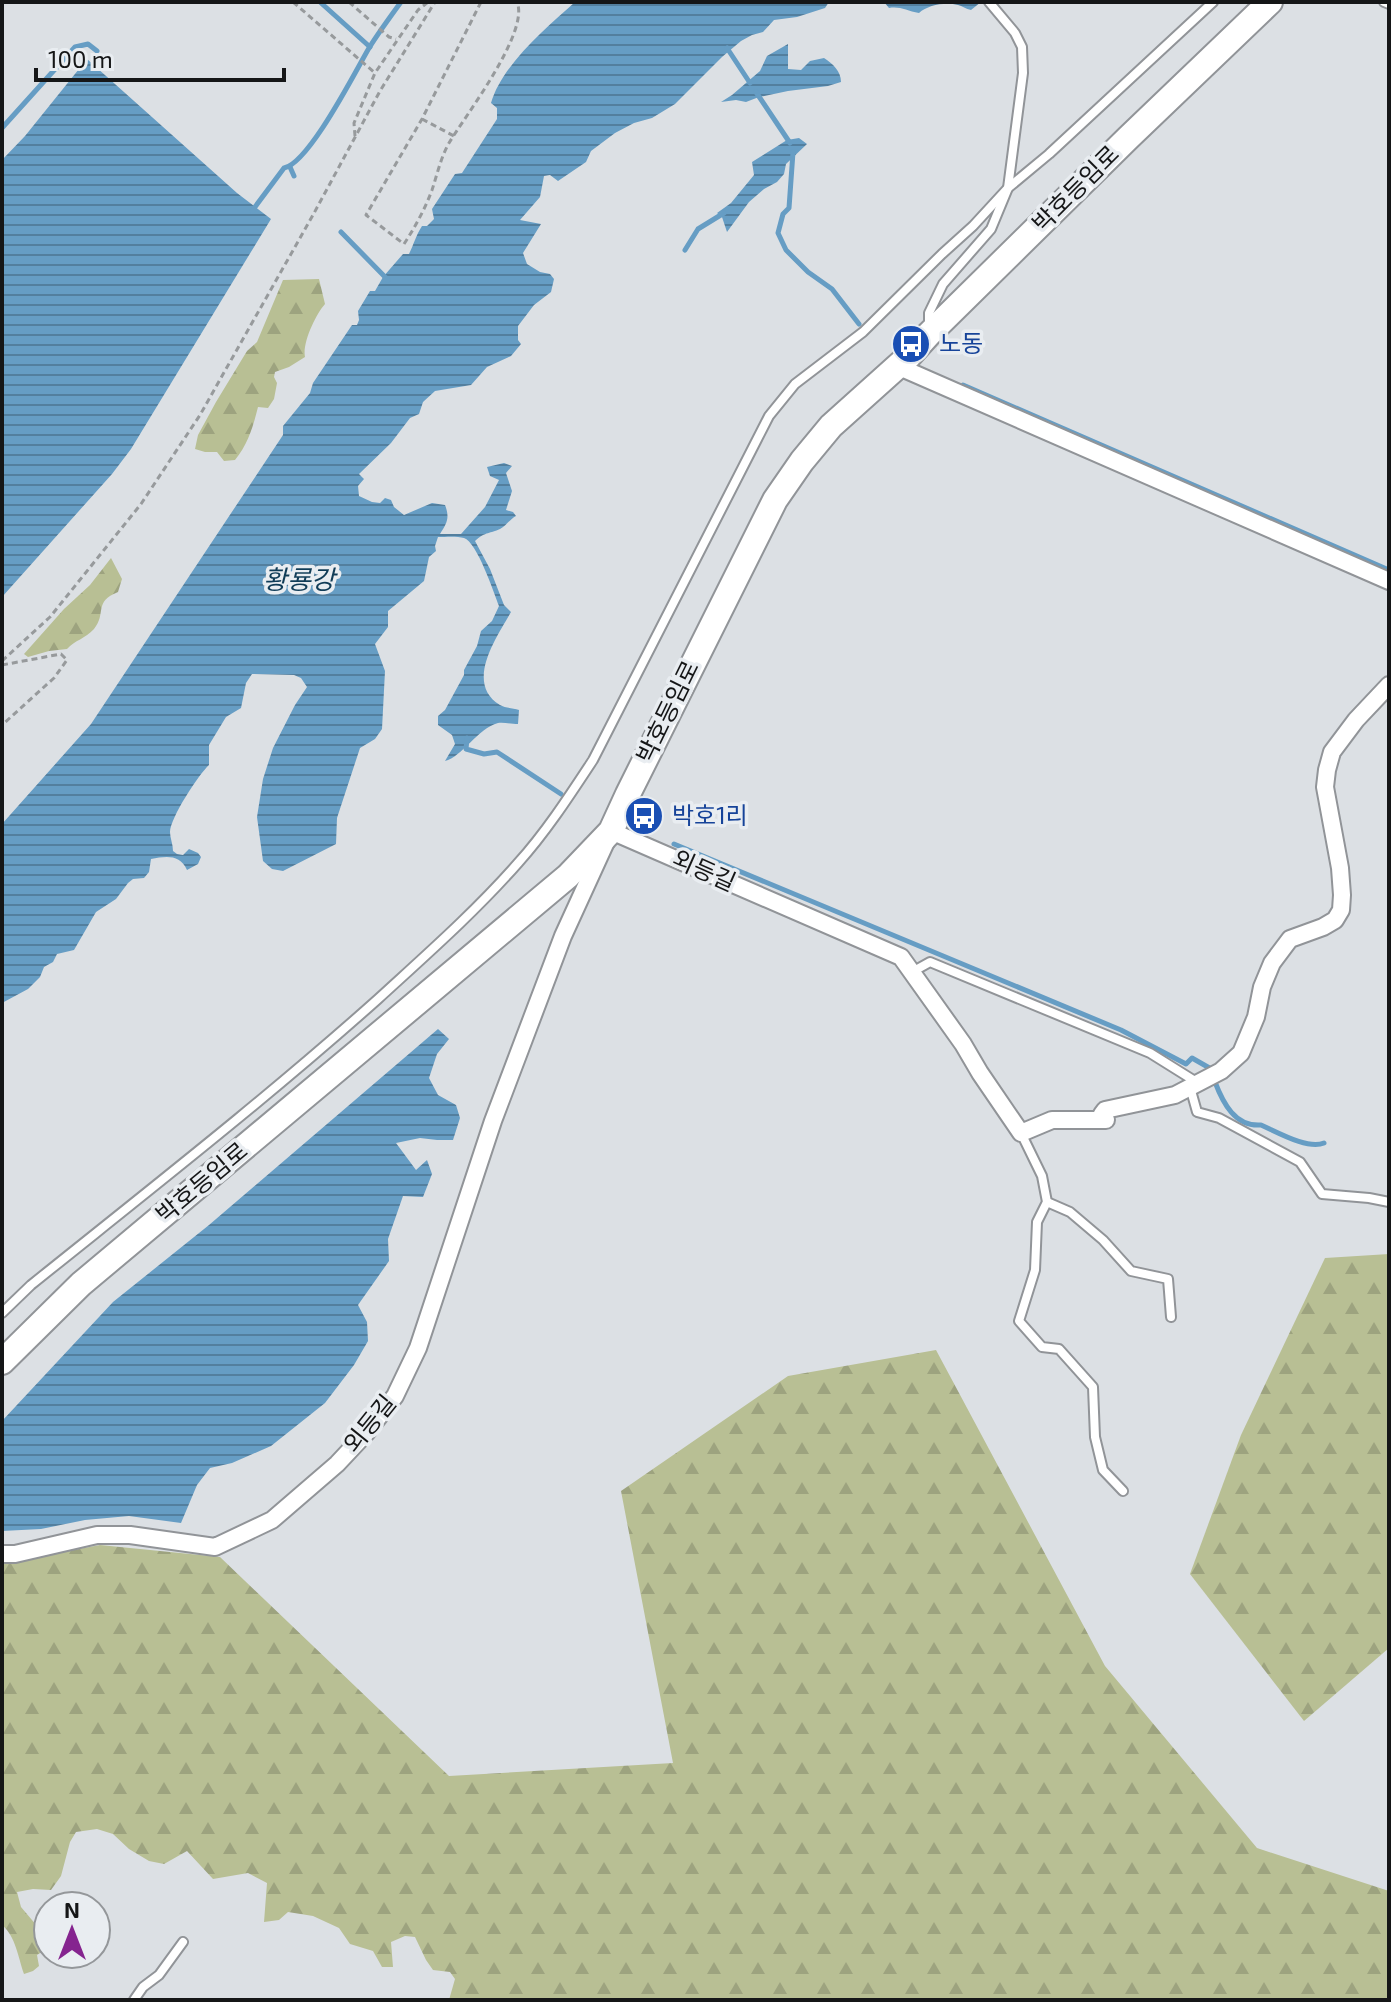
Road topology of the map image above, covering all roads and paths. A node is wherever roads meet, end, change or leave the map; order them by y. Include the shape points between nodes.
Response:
1 (293, 2) edge
2 (349, 2) edge
3 (428, 2) edge
4 (435, 2) edge
5 (481, 2) edge
6 (517, 2) edge
7 (989, 2) edge
8 (1213, 2) edge
9 (1270, 2) edge
10 (397, 39) junction
11 (375, 73) junction
12 (422, 119) junction
13 (355, 136) junction
14 (454, 136) junction
15 (1008, 188) junction
16 (929, 334) junction
17 (897, 366) junction
18 (1389, 581) edge
19 (2, 663) edge
20 (1389, 685) edge
21 (2, 725) edge
22 (611, 831) junction
23 (912, 972) junction
24 (1194, 1085) junction
25 (1021, 1133) junction
26 (1047, 1202) junction
27 (1389, 1202) edge
28 (2, 1313) edge
29 (1171, 1317) dead end
30 (2, 1362) edge
31 (1123, 1491) dead end
32 (2, 1554) edge
33 (183, 1942) dead end
34 (134, 2000) edge

1 - 11 path
2 - 10 path
3 - 10 path
4 - 13 path
5 - 12 path
6 - 14 path via 513,34 495,74
7 - 15 lane via 1022,47
8 - 15 lane
9 - 16 street, 박호등임로
10 - 11 path
11 - 13 path via 354,123
12 - 14 path
12 - 14 path via 366,215 404,244
13 - 19 path via 200,415 141,504 50,617
15 - 16 lane via 991,229 943,284 929,313
15 - 28 lane via 863,332 795,384 769,416 593,760 519,862 472,913 309,1061
16 - 17 street, 박호등임로
17 - 18 street
17 - 22 street, 박호등임로 via 831,426 775,500
19 - 21 path via 61,654 67,660
20 - 24 street via 1332,752 1327,770 1341,910 1323,927 1290,939 1272,963 1241,1053
22 - 23 street, 외등길 via 901,957
22 - 30 street, 박호등임로 via 568,876 81,1284
22 - 32 street, 외등길 via 563,936 493,1121 418,1348 395,1396 366,1433 272,1520 215,1547 97,1535
23 - 24 lane via 930,962 1150,1053
23 - 25 street, 외등길
24 - 25 street via 1175,1095 1105,1110 1106,1120 1052,1120
24 - 27 lane via 1197,1112 1219,1118 1300,1162 1322,1194
25 - 26 lane via 1042,1176
26 - 29 lane via 1070,1212 1131,1271 1168,1279
26 - 31 lane via 1037,1222 1035,1270 1019,1321 1042,1347 1059,1349 1093,1387 1103,1470
33 - 34 lane

